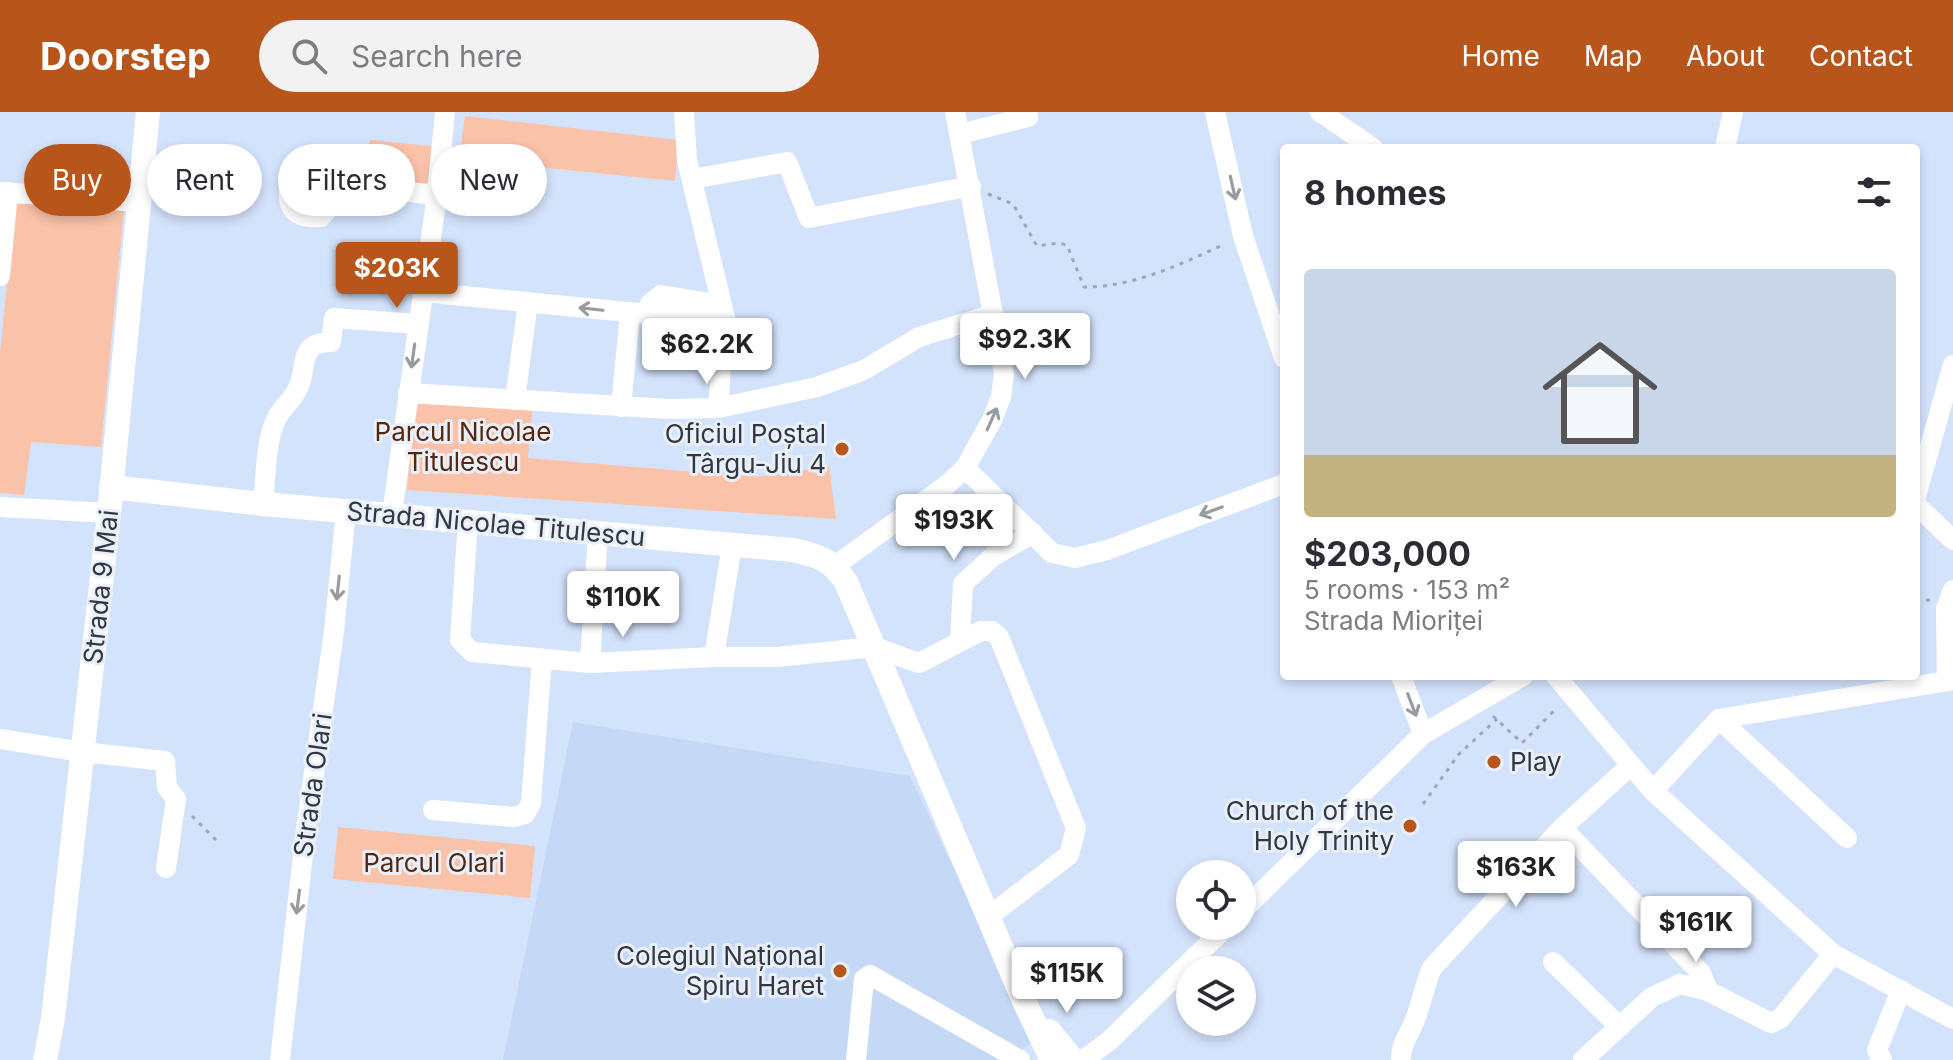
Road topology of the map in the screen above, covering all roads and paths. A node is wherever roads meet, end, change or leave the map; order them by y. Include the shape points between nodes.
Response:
1 (148, 112) edge
2 (445, 112) edge
3 (684, 112) edge
4 (955, 112) edge
5 (1215, 112) edge
6 (1320, 112) edge
7 (1733, 112) edge
8 (1028, 117) dead end
9 (960, 134) junction
10 (442, 144) edge
11 (1367, 144) edge
12 (1726, 144) edge
13 (692, 179) junction
14 (971, 186) junction
15 (4, 192) edge
16 (138, 202) junction
17 (434, 216) edge
18 (1243, 236) junction
19 (0, 276) edge
20 (422, 292) junction
21 (528, 302) junction
22 (724, 311) junction
23 (639, 314) junction
24 (993, 314) junction
25 (418, 324) junction
26 (1280, 346) edge
27 (1953, 365) edge
28 (408, 393) junction
29 (515, 400) junction
30 (621, 407) junction
31 (718, 408) junction
32 (965, 468) junction
33 (1920, 482) edge
34 (1280, 485) edge
35 (111, 487) junction
36 (263, 504) junction
37 (0, 507) edge
38 (1920, 509) edge
39 (346, 511) junction
40 (109, 513) junction
41 (392, 514) junction
42 (468, 520) junction
43 (598, 532) junction
44 (1033, 533) junction
45 (1953, 540) edge
46 (732, 545) junction
47 (836, 565) junction
48 (1953, 590) edge
49 (960, 641) junction
50 (874, 647) junction
51 (714, 657) junction
52 (542, 659) junction
53 (590, 663) junction
54 (1403, 680) edge
55 (1516, 680) edge
56 (1559, 680) edge
57 (1950, 680) edge
58 (1570, 694) junction
59 (1479, 703) junction
60 (1497, 719) junction
61 (1719, 719) junction
62 (1423, 734) junction
63 (0, 739) edge
64 (82, 752) junction
65 (1630, 766) junction
66 (1653, 791) junction
67 (176, 799) junction
68 (1423, 804) dead end
69 (433, 810) dead end
70 (1562, 828) junction
71 (1847, 838) dead end
72 (218, 842) dead end
73 (166, 868) dead end
74 (1256, 897) edge
75 (988, 917) junction
76 (1213, 940) edge
77 (1833, 954) junction
78 (1553, 962) dead end
79 (1901, 990) junction
80 (1708, 991) junction
81 (1024, 1001) junction
82 (1953, 1019) edge
83 (1620, 1027) junction
84 (1109, 1041) junction
85 (1020, 1059) edge
86 (45, 1060) edge
87 (280, 1060) edge
88 (856, 1060) edge
89 (1052, 1060) edge
90 (1064, 1060) edge
91 (1073, 1060) edge
92 (1083, 1060) edge
93 (1097, 1060) edge
94 (1401, 1060) edge
95 (1583, 1060) edge
96 (1882, 1060) edge

1 - 16 main road, Strada 9 Mai
2 - 10 street
3 - 13 street
4 - 9 street
5 -> 18 street
6 - 11 street
7 - 12 street
8 - 9 street
9 - 14 street
13 - 14 street via 787,162 809,218
13 - 22 street
14 - 18 path via 1013,204 1037,246 1067,245 1084,287 1170,269
14 - 24 street
15 - 16 street
15 - 19 street
16 - 35 main road, Strada 9 Mai
17 - 20 street
18 - 26 street
20 - 21 street
20 - 25 street
23 -> 21 street
21 - 29 street
22 - 23 street via 661,295
22 - 31 street
23 - 30 street
24 - 31 street via 919,337 864,370 817,387
32 -> 24 street via 1001,397 1004,373
25 -> 28 street
25 - 36 street via 334,318 331,342 307,351 300,385 271,433
27 - 33 street
28 - 29 street
28 - 41 street
29 - 30 street
30 - 31 street
32 - 44 street
32 - 47 street
34 -> 44 street via 1075,558 1052,553
35 - 36 main road, Strada Nicolae Titulescu
35 - 40 main road, Strada 9 Mai
36 - 39 main road, Strada Nicolae Titulescu
37 - 40 street
38 - 45 street
39 - 41 main road, Strada Nicolae Titulescu
39 -> 87 street, Strada Olari
40 - 64 main road, Strada 9 Mai
41 - 42 main road, Strada Nicolae Titulescu
42 - 43 main road, Strada Nicolae Titulescu
42 - 52 street via 460,640 472,652
43 - 46 main road, Strada Nicolae Titulescu
43 - 53 street
44 - 49 street via 992,557 963,584
46 - 47 main road, Strada Nicolae Titulescu via 793,550
46 - 51 street
47 - 50 main road
48 - 57 street via 1946,609
49 - 50 street via 919,663
49 - 75 street via 981,631 999,637 1076,828 1069,855
50 - 51 street
50 - 75 main road
51 - 53 street
52 - 53 street
52 - 69 street via 531,803 525,814
54 -> 62 street
55 - 59 street
56 - 58 street
57 - 61 street
58 - 60 path via 1522,743
58 - 65 street
59 - 60 path
59 - 62 street
60 - 68 path via 1459,754
61 - 66 street
61 - 71 street
62 - 74 street
63 - 64 street
64 - 67 street via 165,761 167,787
64 - 86 main road, Strada 9 Mai
65 - 66 street
65 - 70 street
66 - 77 street
67 - 72 path
67 - 73 street
70 - 80 street via 1701,973
70 - 94 street via 1432,968
75 - 81 main road
76 - 84 street
77 - 79 street
77 - 80 street via 1781,1018 1771,1023
78 - 83 street
79 - 82 street
79 - 96 street via 1877,1050
80 - 83 street via 1680,984 1666,989
81 - 89 main road
81 - 91 main road
83 - 95 street
84 - 92 street
84 - 93 street
85 - 88 street via 870,975 864,979
90 - 91 main road

